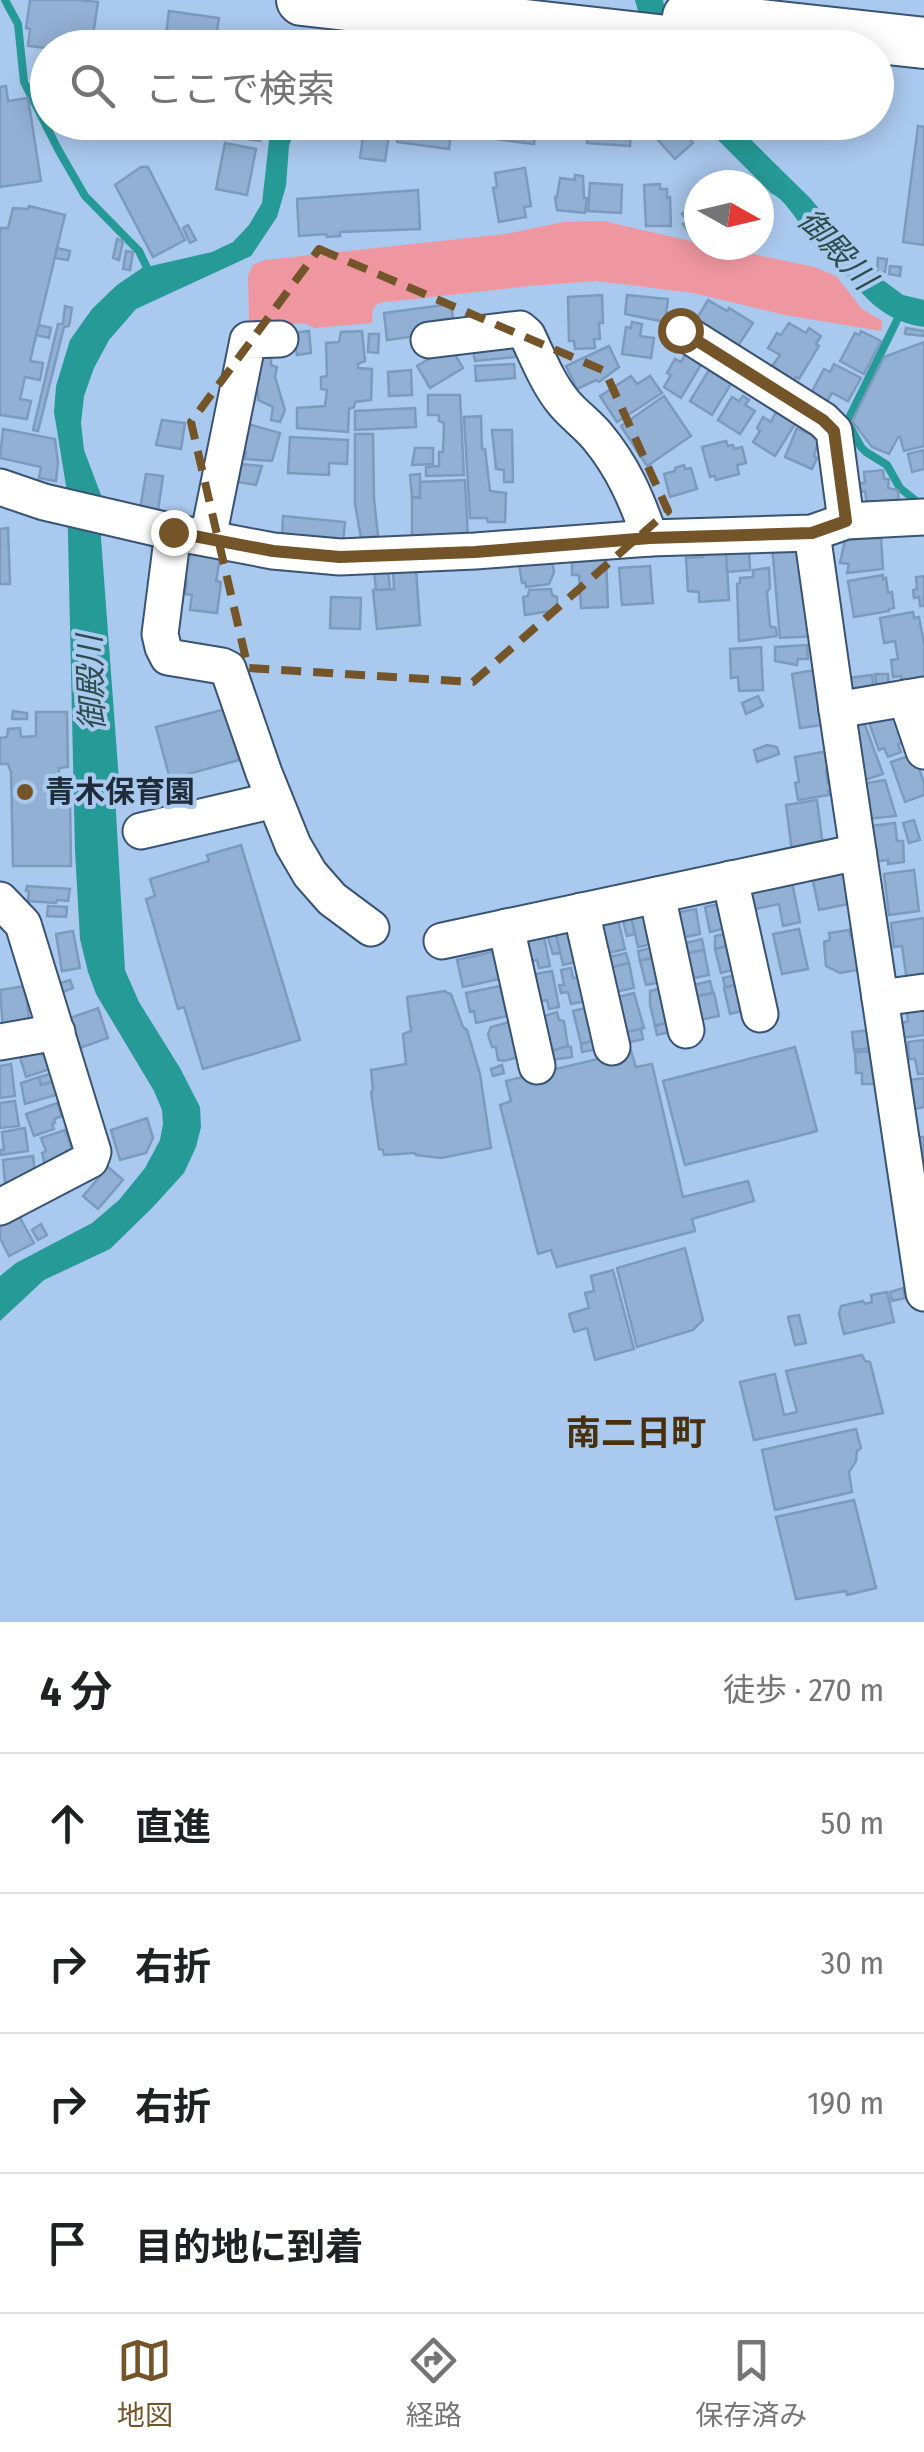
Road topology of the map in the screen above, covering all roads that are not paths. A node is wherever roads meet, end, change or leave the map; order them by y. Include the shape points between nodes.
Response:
1 (529, 0) edge
2 (336, 3) edge
3 (655, 26) junction
4 (668, 30) edge
5 (718, 30) edge
6 (894, 41) edge
7 (924, 43) edge
8 (894, 66) edge
9 (924, 70) edge
10 (680, 330) dead end
11 (280, 339) dead end
12 (429, 340) dead end
13 (0, 487) edge
14 (924, 516) edge
15 (846, 521) junction
16 (812, 533) junction
17 (190, 535) junction
18 (650, 538) junction
19 (915, 697) edge
20 (836, 710) junction
21 (924, 750) edge
22 (274, 800) junction
23 (142, 830) dead end
24 (858, 852) junction
25 (730, 879) junction
26 (657, 895) junction
27 (0, 900) edge
28 (582, 911) junction
29 (506, 927) junction
30 (371, 928) dead end
31 (442, 940) dead end
32 (924, 992) edge
33 (880, 998) junction
34 (760, 1014) dead end
35 (686, 1030) dead end
36 (56, 1032) junction
37 (0, 1042) edge
38 (612, 1047) dead end
39 (537, 1066) dead end
40 (0, 1207) edge
41 (924, 1293) edge

1 - 3 highway
2 - 3 highway
3 - 4 highway
3 - 5 highway
6 - 7 highway
8 - 9 highway
10 - 15 street via 834,431
11 - 17 street via 248,340
12 - 18 street via 520,330 552,386 621,469
13 - 17 street
14 - 15 street
15 - 16 street
16 - 18 street
16 - 20 street
17 - 18 street via 340,557
17 - 22 street via 160,634 163,646 168,656 228,669
19 - 20 street
19 - 21 street
20 - 24 street
22 - 23 street
22 - 30 street via 310,874
24 - 25 street
24 - 33 street
25 - 26 street
25 - 34 street
26 - 28 street
26 - 35 street
27 - 36 street via 23,924
28 - 29 street
28 - 38 street
29 - 31 street
29 - 39 street
32 - 33 street
33 - 41 street
36 - 37 street
36 - 40 street via 93,1152 90,1160

